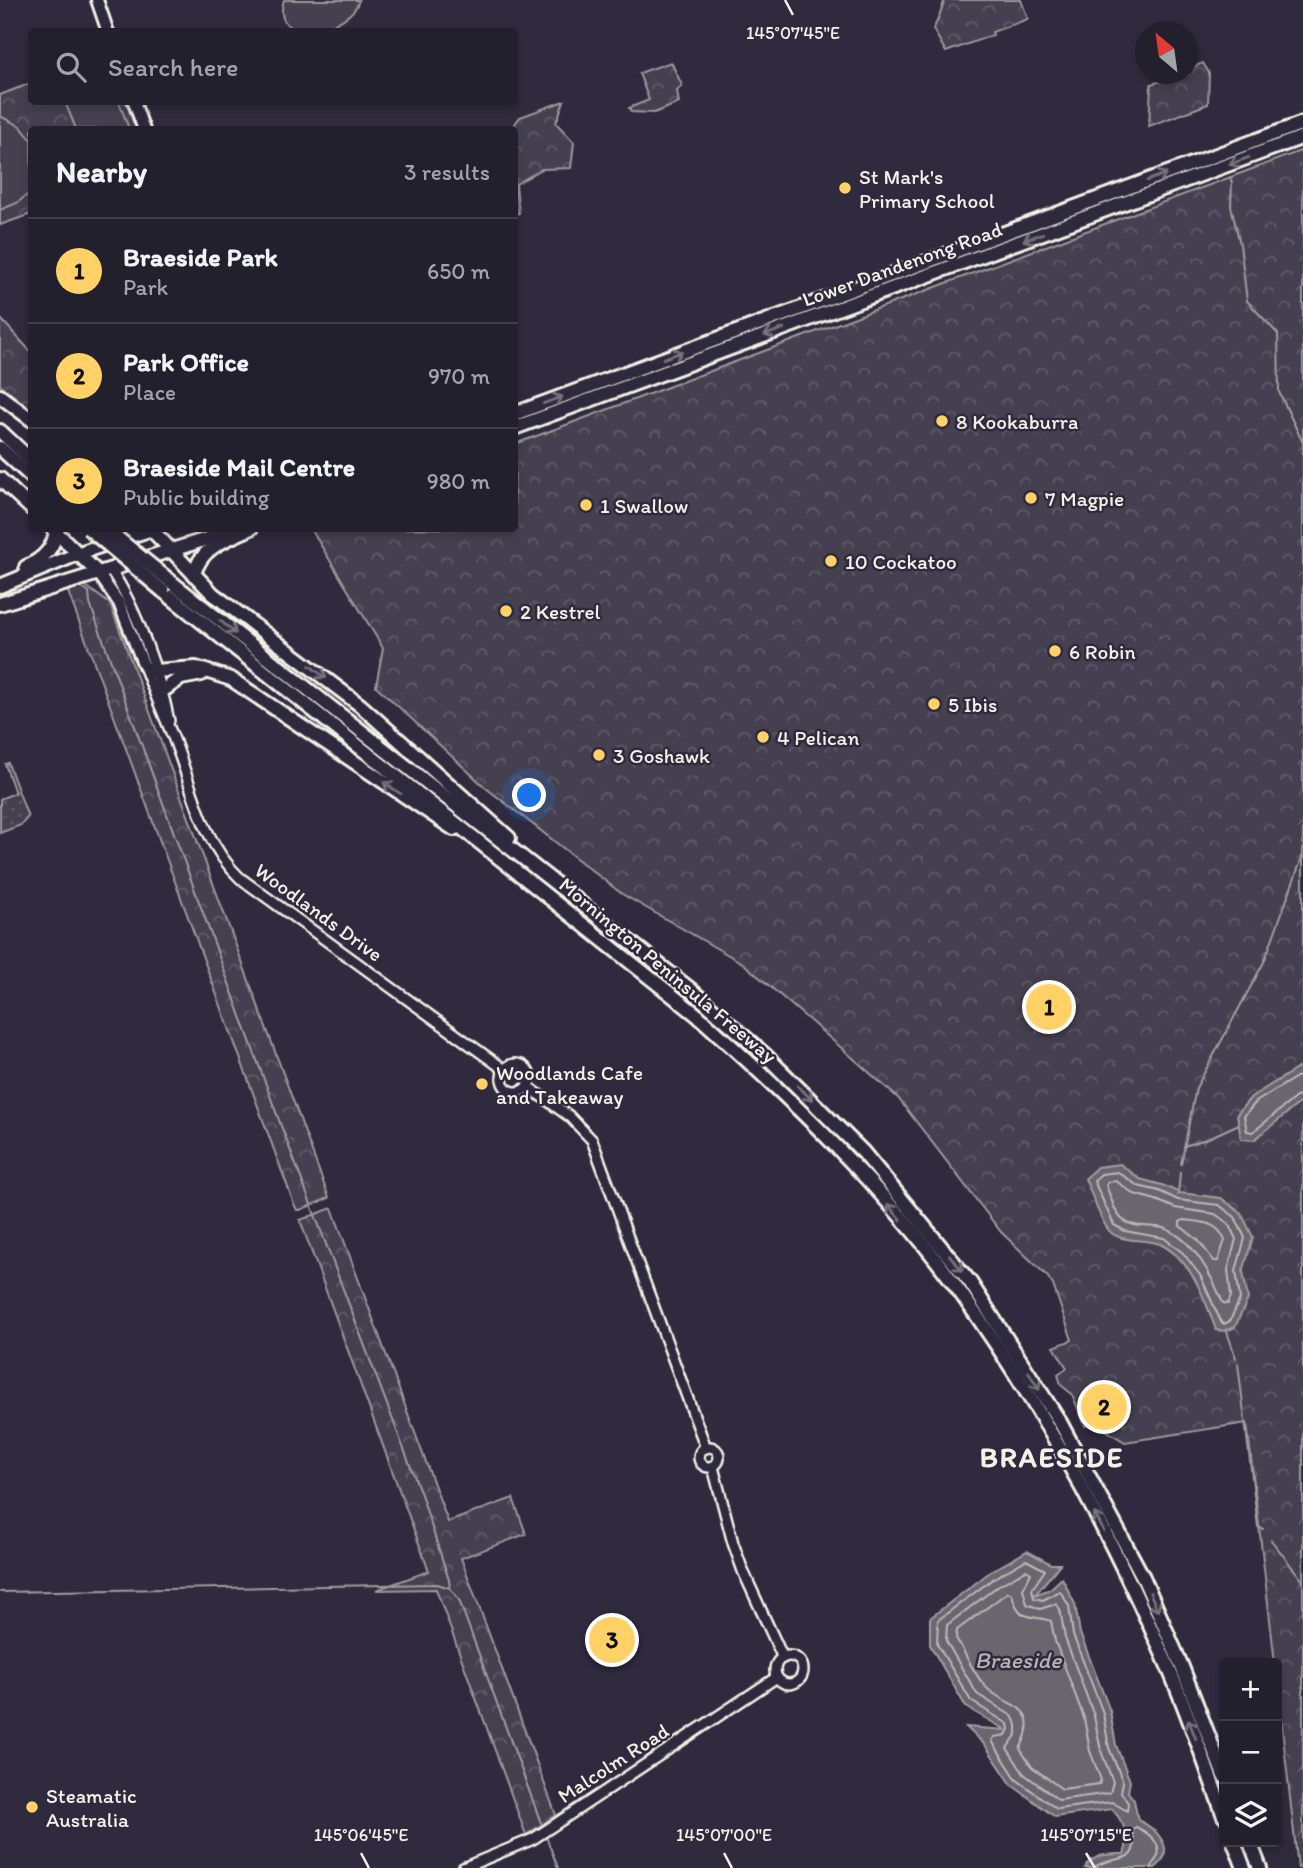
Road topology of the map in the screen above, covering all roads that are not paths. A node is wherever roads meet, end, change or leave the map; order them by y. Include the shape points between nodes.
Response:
1 (97, 0) edge
2 (107, 28) edge
3 (135, 105) edge
4 (1303, 123) edge
5 (143, 126) edge
6 (1303, 137) edge
7 (0, 396) edge
8 (518, 413) edge
9 (28, 417) edge
10 (518, 427) edge
11 (0, 431) edge
12 (0, 448) edge
13 (28, 457) edge
14 (28, 473) edge
15 (0, 480) edge
16 (28, 505) edge
17 (54, 532) edge
18 (56, 532) edge
19 (93, 532) edge
20 (109, 532) edge
21 (143, 532) edge
22 (155, 532) edge
23 (230, 532) edge
24 (243, 532) edge
25 (171, 551) junction
26 (79, 553) junction
27 (100, 570) junction
28 (194, 575) junction
29 (0, 579) edge
30 (0, 586) edge
31 (169, 588) junction
32 (0, 594) edge
33 (0, 604) edge
34 (149, 668) junction
35 (220, 675) junction
36 (162, 691) junction
37 (173, 736) junction
38 (530, 880) junction
39 (708, 1004) junction
40 (505, 1070) junction
41 (527, 1086) junction
42 (990, 1323) junction
43 (706, 1448) junction
44 (713, 1467) junction
45 (783, 1658) junction
46 (777, 1677) junction
47 (1219, 1763) edge
48 (1219, 1803) edge
49 (1236, 1847) edge
50 (1252, 1847) edge
51 (1260, 1867) edge
52 (463, 1868) edge
53 (1244, 1868) edge

1 - 2 main road
3 - 5 main road
8 -> 4 highway, Lower Dandenong Road
6 -> 10 highway, Lower Dandenong Road
7 - 9 highway
11 - 13 highway
12 - 14 highway
15 - 16 highway
17 - 29 highway via 42,558
18 - 26 highway
19 - 31 highway, Mornington Peninsula Freeway, bridge
20 - 31 highway, Mornington Peninsula Freeway, bridge
21 - 26 highway
22 - 25 highway
23 - 25 highway
24 - 28 highway via 209,549
25 - 27 highway
25 - 28 highway
26 - 27 highway
26 - 30 highway
27 - 32 highway
27 - 33 highway
27 - 34 main road, Woodlands Drive
28 -> 39 highway via 226,605 360,705 536,863
31 - 38 highway, Mornington Peninsula Freeway
31 -> 39 highway, Mornington Peninsula Freeway
34 - 35 highway via 197,668
34 - 36 street, Woodlands Drive
34 - 37 street, Woodlands Drive
35 - 36 highway via 184,677
38 -> 35 highway
36 - 37 street, Woodlands Drive
37 - 40 street, Woodlands Drive via 210,839 228,867
42 -> 38 highway, Mornington Peninsula Freeway via 841,1152 750,1062
39 -> 42 highway, Mornington Peninsula Freeway via 863,1152 971,1282
40 - 41 street via 502,1079 509,1090 521,1091
40 - 41 street via 516,1063 524,1066 530,1078
41 - 43 street via 569,1116 595,1148
42 -> 47 highway, Mornington Peninsula Freeway via 1060,1422 1143,1577
48 -> 42 highway, Mornington Peninsula Freeway via 1167,1664 1127,1577
43 - 44 street via 719,1454
43 - 44 street via 700,1462
44 - 45 street via 743,1572
45 - 46 street via 775,1667
45 - 46 street via 798,1658 803,1674 790,1684
46 - 52 street, Malcolm Road via 533,1839
49 - 53 highway
50 - 51 highway

